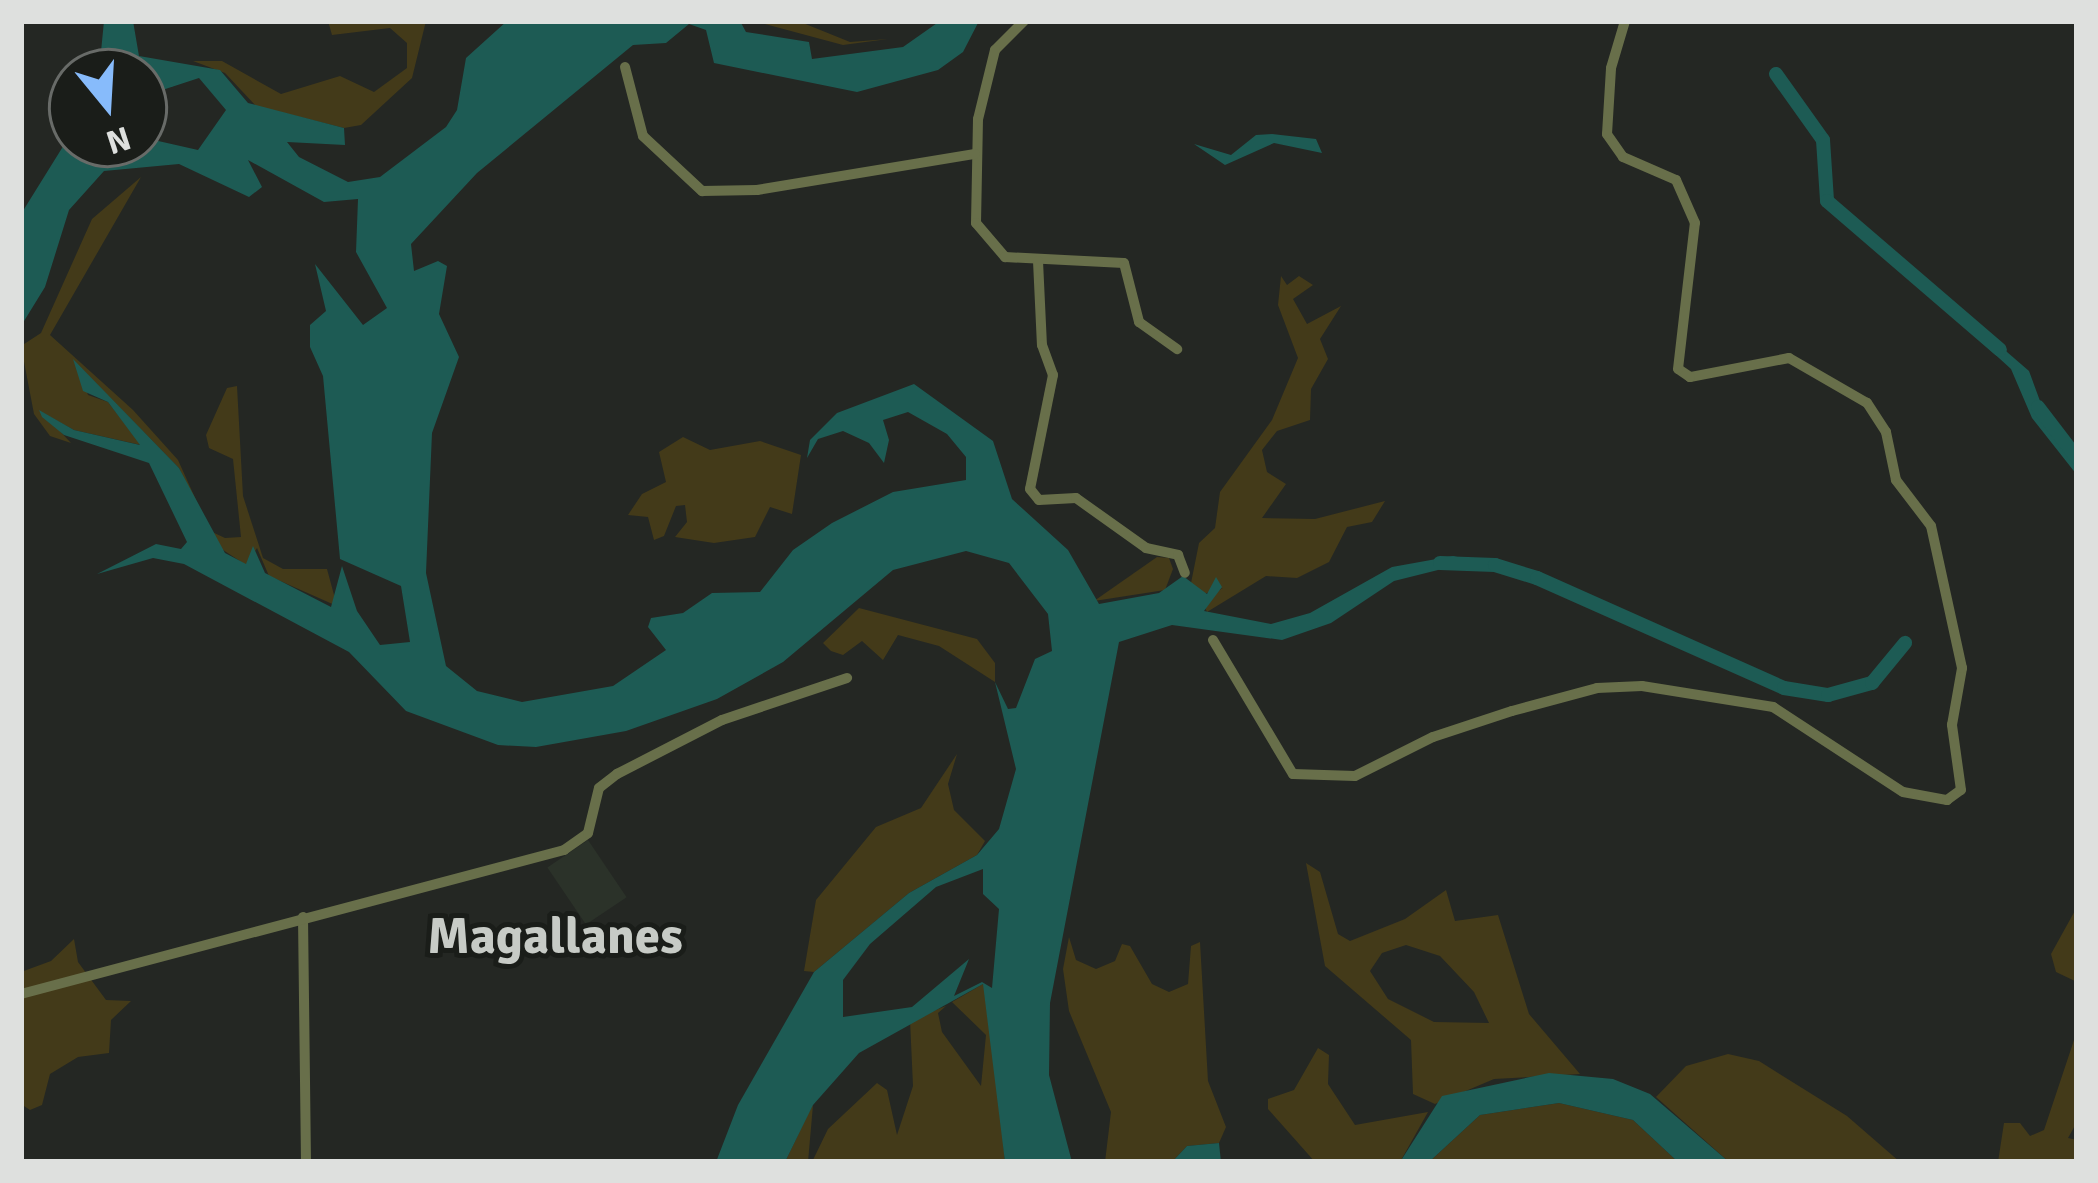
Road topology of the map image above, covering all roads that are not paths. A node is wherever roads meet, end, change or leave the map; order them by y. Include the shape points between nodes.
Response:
1 (1024, 21) edge
2 (1625, 21) edge
3 (625, 67) dead end
4 (976, 154) junction
5 (1038, 261) junction
6 (1177, 349) dead end
7 (1185, 573) dead end
8 (1214, 640) dead end
9 (847, 678) dead end
10 (303, 917) junction
11 (21, 994) edge
12 (306, 1162) edge

1 - 4 street via 995,50
2 - 8 street via 1611,68 1607,134 1623,158 1676,180 1695,223 1678,369 1690,377 1789,358 1867,403 1896,479 1931,526 1962,668 1952,724 1961,790 1947,800 1904,792 1773,707 1642,686 1597,688 1512,711 1432,737 1354,776 1293,774
3 - 4 street via 643,136 702,190 758,190
4 - 5 street via 976,224 1005,257
5 - 6 street via 1129,266 1139,322
5 - 7 street via 1042,345 1053,375 1030,489 1039,500 1076,498 1146,548 1178,555
9 - 10 street via 722,720 616,774 599,788 588,833 564,850
10 - 11 street
10 - 12 street

